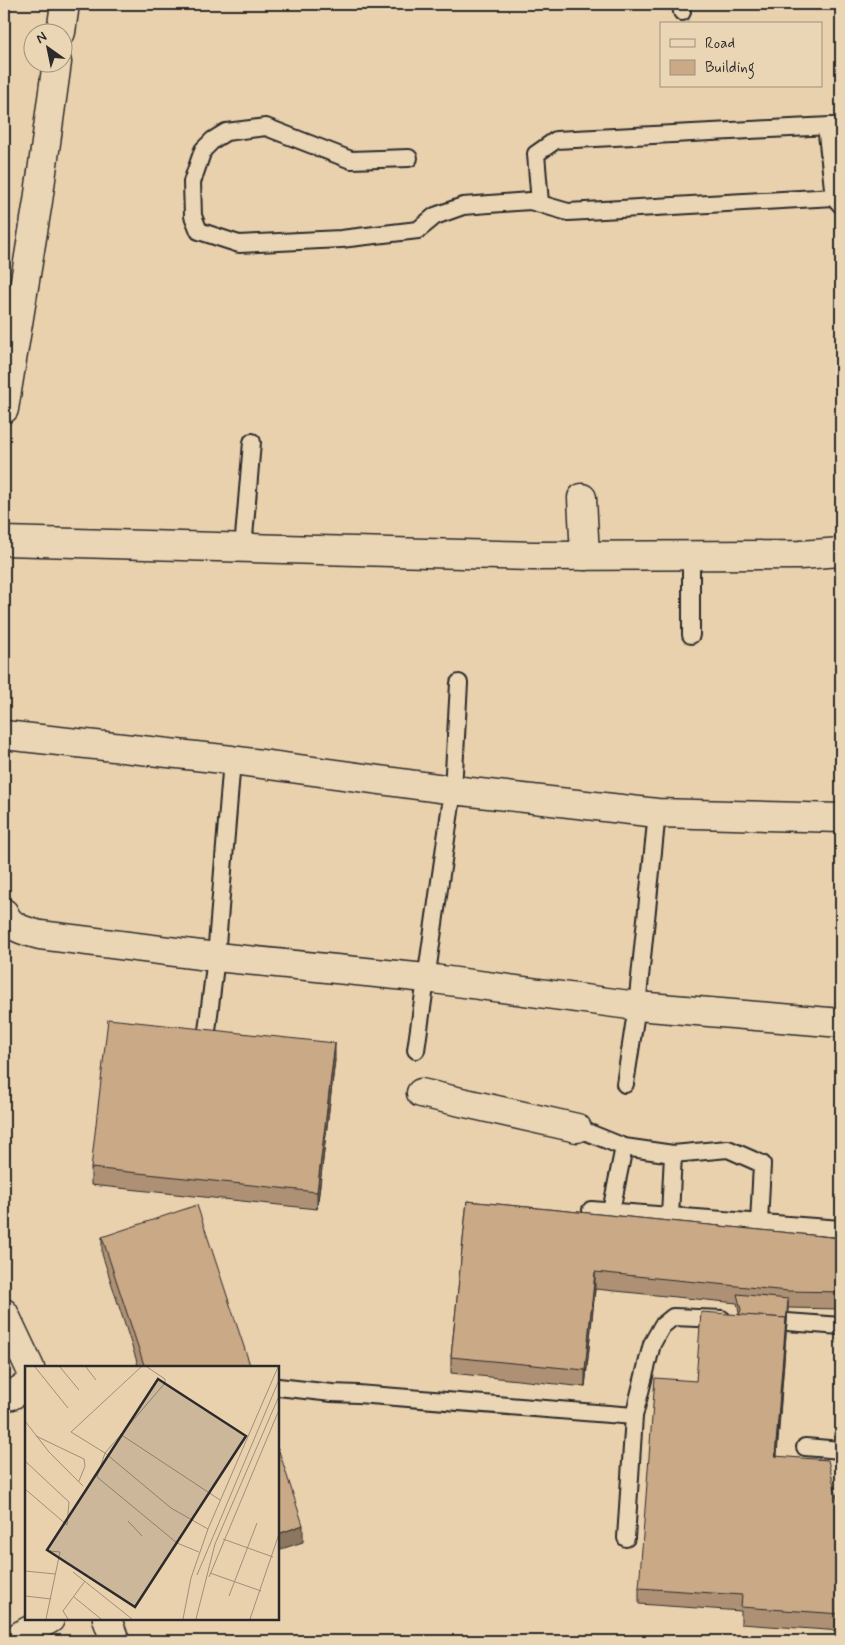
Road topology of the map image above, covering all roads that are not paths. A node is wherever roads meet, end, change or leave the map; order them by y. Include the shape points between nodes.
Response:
1 (65, 4) edge
2 (62, 22) edge
3 (56, 72) edge
4 (836, 126) edge
5 (409, 158) dead end
6 (838, 201) edge
7 (540, 203) junction
8 (4, 409) edge
9 (252, 442) dead end
10 (582, 498) dead end
11 (4, 541) edge
12 (243, 549) junction
13 (841, 552) edge
14 (585, 556) junction
15 (691, 556) junction
16 (691, 635) dead end
17 (458, 683) dead end
18 (4, 734) edge
19 (232, 760) junction
20 (453, 790) junction
21 (657, 813) junction
22 (841, 818) edge
23 (4, 913) edge
24 (216, 957) junction
25 (426, 978) junction
26 (637, 1006) junction
27 (841, 1023) edge
28 (207, 1031) edge
29 (416, 1050) dead end
30 (626, 1084) dead end
31 (421, 1092) dead end
32 (577, 1128) joint
33 (624, 1147) junction
34 (673, 1154) junction
35 (591, 1210) dead end
36 (611, 1211) junction
37 (670, 1216) junction
38 (759, 1223) junction
39 (841, 1229) edge
40 (4, 1313) edge
41 (741, 1320) edge
42 (787, 1322) edge
43 (841, 1326) edge
44 (29, 1366) edge
45 (279, 1386) edge
46 (25, 1387) edge
47 (4, 1396) edge
48 (634, 1416) junction
49 (806, 1447) dead end
50 (841, 1450) edge
51 (626, 1538) dead end
52 (48, 1620) edge
53 (107, 1620) edge
54 (20, 1635) dead end
55 (115, 1641) edge

1 - 2 street
3 - 8 street
4 - 6 lane via 827,134
4 - 7 lane via 556,140 536,154
5 - 7 lane via 351,160 266,127 226,132 203,150 192,182 193,216 199,231 239,244 341,239 418,230 435,216 463,206
6 - 7 lane via 568,212
9 - 12 lane
10 - 14 street
11 - 12 street
12 - 14 street
13 - 15 street
14 - 15 street
15 - 16 lane
17 - 20 lane
18 - 19 street
19 - 20 street
19 - 24 lane
20 - 21 street
20 - 25 lane
21 - 22 street
21 - 26 lane
23 - 24 street via 20,930 40,935
24 - 25 street
24 - 28 lane
25 - 26 street
25 - 29 lane
26 - 27 street
26 - 30 lane
31 - 32 street
32 - 33 lane
33 - 34 lane
33 - 36 lane
34 - 37 lane
34 - 38 lane via 728,1149 762,1164
35 - 36 lane
36 - 37 lane
37 - 38 lane
38 - 39 lane
40 - 44 street
41 - 48 lane via 673,1318 662,1326 652,1344
42 - 43 lane
45 - 48 lane
46 - 47 street
48 - 51 lane
49 - 50 lane
52 - 54 street
53 - 55 street

